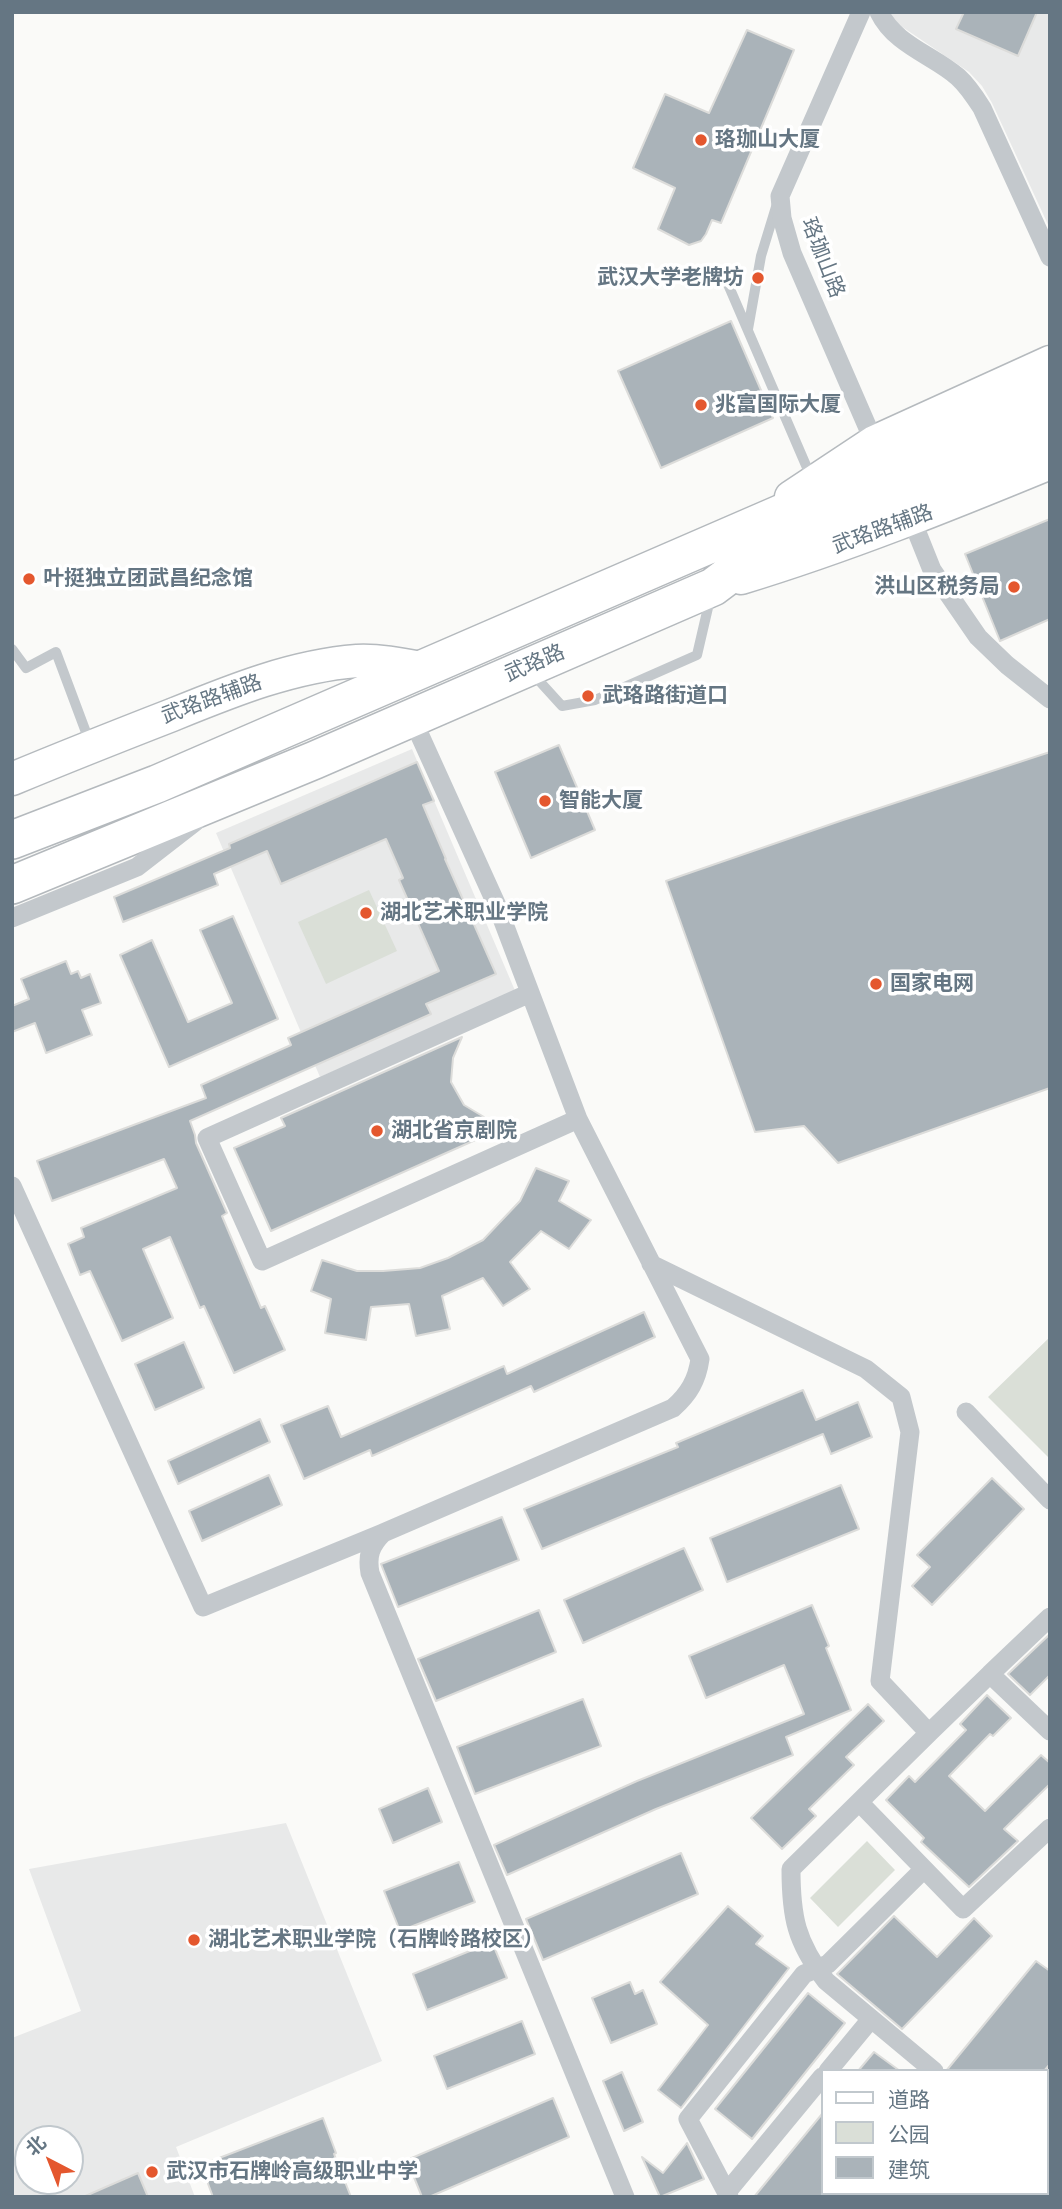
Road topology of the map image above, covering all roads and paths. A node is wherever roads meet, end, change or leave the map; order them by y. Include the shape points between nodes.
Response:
1 (860, 12) edge
2 (879, 12) edge
3 (780, 195) junction
4 (1050, 257) edge
5 (727, 282) dead end
6 (748, 329) junction
7 (1050, 362) edge
8 (1050, 397) edge
9 (1050, 429) edge
10 (874, 442) junction
11 (1050, 463) edge
12 (813, 482) junction
13 (912, 520) junction
14 (740, 532) junction
15 (713, 587) junction
16 (12, 649) edge
17 (421, 668) junction
18 (527, 668) junction
19 (1050, 699) edge
20 (411, 718) junction
21 (92, 746) junction
22 (12, 779) edge
23 (228, 796) junction
24 (12, 840) edge
25 (12, 885) edge
26 (12, 918) edge
27 (530, 993) junction
28 (578, 1119) junction
29 (12, 1186) edge
30 (651, 1264) junction
31 (966, 1412) dead end
32 (1050, 1500) edge
33 (383, 1533) junction
34 (1050, 1617) edge
35 (990, 1674) junction
36 (1050, 1731) edge
37 (929, 1733) junction
38 (859, 1802) junction
39 (1050, 1828) edge
40 (924, 1869) junction
41 (816, 1969) junction
42 (871, 2018) junction
43 (830, 2069) edge
44 (932, 2069) edge
45 (820, 2079) edge
46 (728, 2194) edge
47 (625, 2197) edge

1 - 3 street
2 - 4 street via 898,37 951,71 972,93
3 - 6 lane via 761,256
3 - 10 street, 珞珈山路 via 792,253
5 - 6 lane
6 - 12 lane
7 - 10 main road
8 - 14 highway, 武珞路
9 - 15 highway, 武珞路 via 749,560
10 - 12 main road
11 - 13 main road, 武珞路辅路
12 - 14 main road
13 - 15 main road, 武珞路辅路
13 - 19 street via 932,570 978,637
14 - 17 highway, 武珞路
15 - 18 highway, 武珞路
15 - 18 lane via 696,656 595,700 562,706
16 - 21 lane via 26,668 56,652
17 - 21 main road, 武珞路辅路 via 358,661 314,667 223,694
17 - 24 highway, 武珞路 via 157,784
18 - 20 highway, 武珞路
20 - 23 highway, 武珞路
20 - 27 street via 498,908
21 - 22 main road, 武珞路辅路
23 - 25 highway, 武珞路
23 - 26 street via 137,867
27 - 28 street
27 - 28 street via 207,1138 262,1261
28 - 30 street
29 - 33 street via 203,1607
30 - 33 street via 700,1359 696,1378 684,1398 673,1408
30 - 37 street via 866,1369 901,1397 910,1432 880,1681
31 - 32 street
33 - 47 street via 367,1559 370,1573
34 - 35 street
35 - 36 street
35 - 37 street
37 - 38 street
38 - 40 street
38 - 41 street via 791,1869 795,1927
39 - 40 street via 963,1909
40 - 41 street via 828,1964
41 - 42 street
41 - 46 street via 804,1974 688,2119
42 - 43 street
42 - 44 street
45 - 46 street

